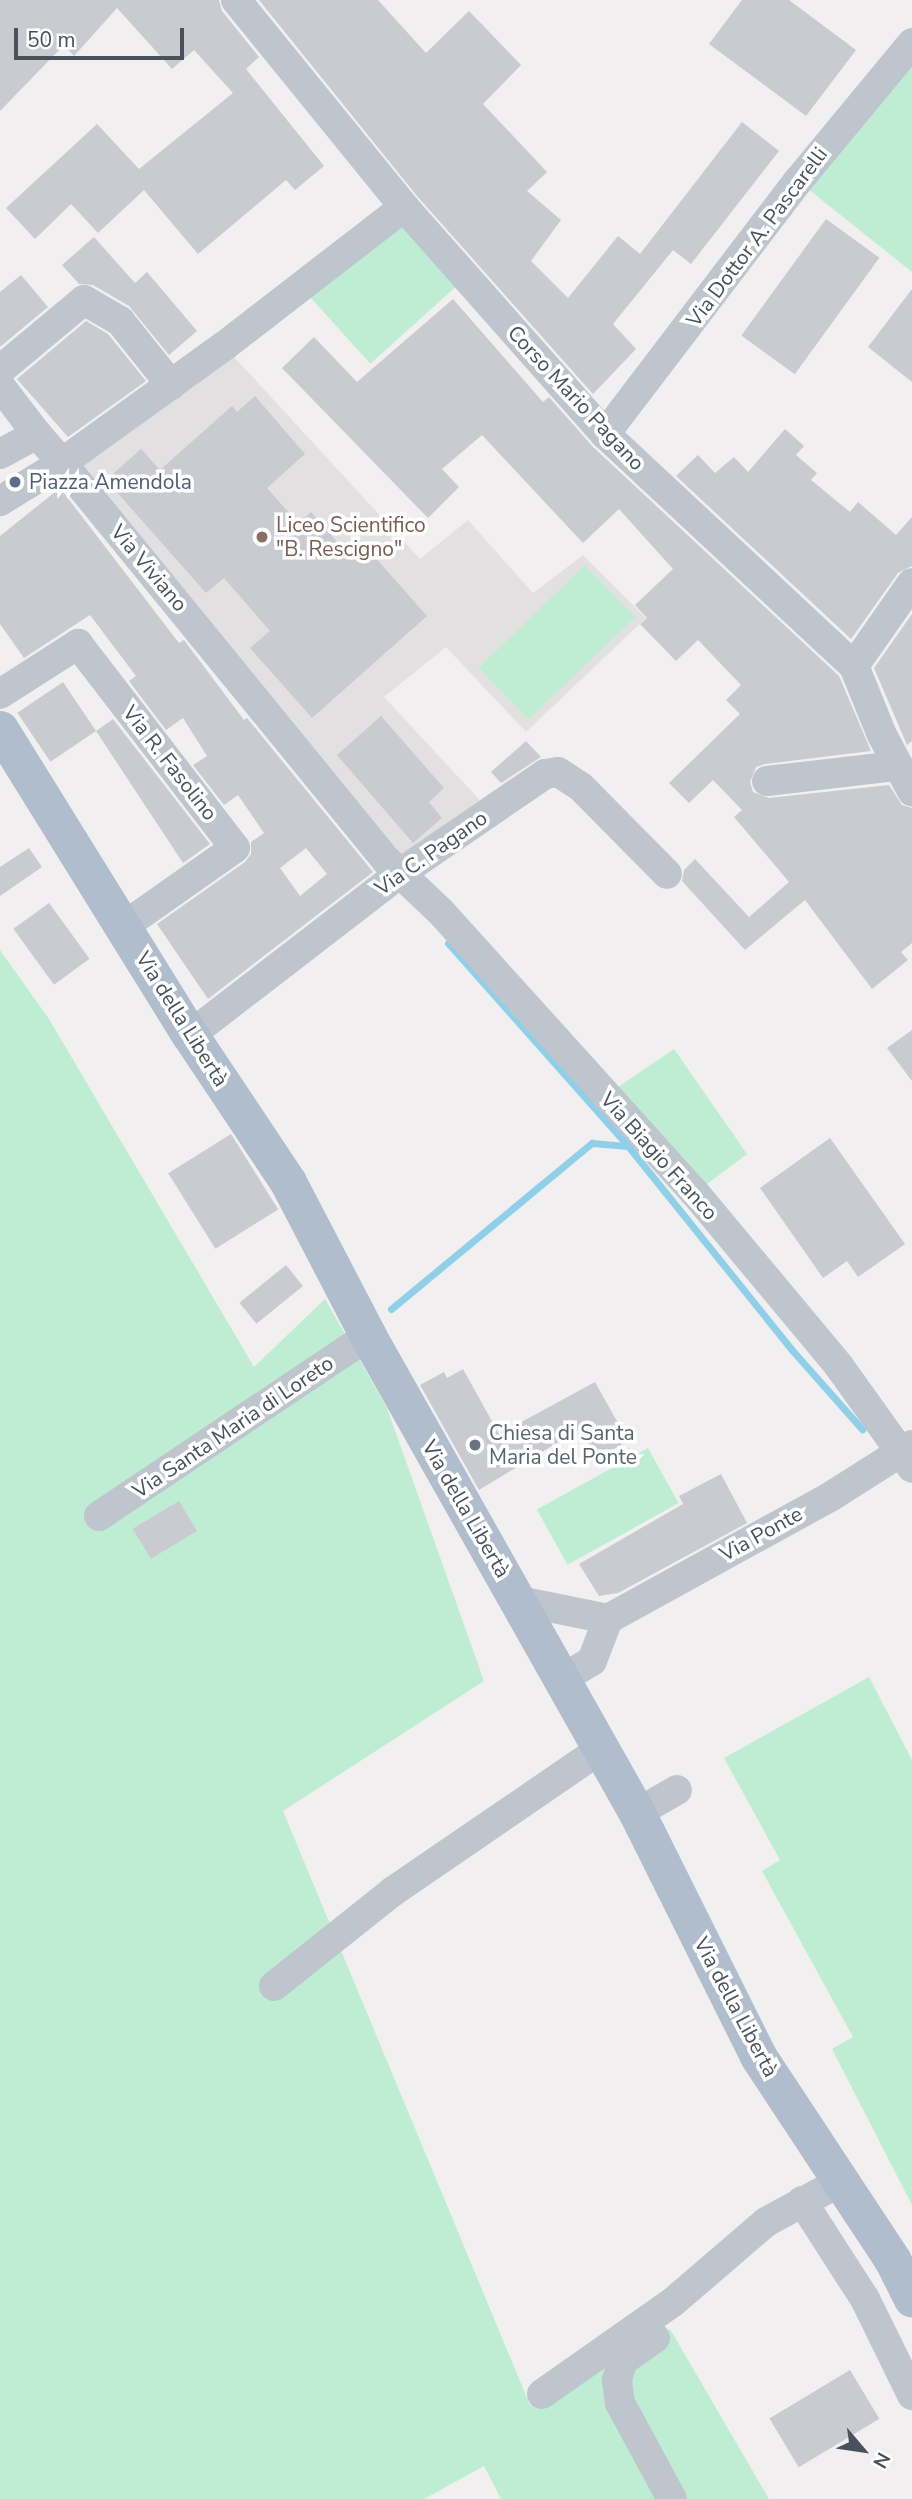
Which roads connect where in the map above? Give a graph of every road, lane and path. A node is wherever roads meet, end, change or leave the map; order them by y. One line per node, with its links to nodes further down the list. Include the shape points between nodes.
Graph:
1 (236, 0): 3 (street, Corso Mario Pagano)
2 (909, 49): 8 (street, Via Dottor A. Pascarelli, via 798,181)
3 (404, 207): 5 (street); 8 (street, Corso Mario Pagano)
4 (0, 370): 5 (street, via 84,300 120,321)
5 (171, 385): 10 (street)
6 (0, 386): 7 (street)
7 (37, 434): 9 (street); 10 (street)
8 (605, 434): 13 (street, Corso Mario Pagano)
9 (0, 454)
10 (62, 463): 11 (street); 18 (street, Via Viviano)
11 (0, 501)
12 (912, 583): 13 (street)
13 (854, 666): 16 (street, Corso Mario Pagano)
14 (0, 694): 20 (street, Via R. Fasolino, via 78,644 235,848)
15 (0, 730): 20 (main road, Via della Libertà)
16 (904, 779): 17 (street)
17 (766, 781)
18 (399, 874): 19 (street, Via C. Pagano, via 545,774 558,772 580,787); 21 (street, Via C. Pagano); 23 (street, Via Biagio Franco, via 440,911 695,1193)
19 (667, 874)
20 (124, 926): 21 (main road, Via della Libertà)
21 (190, 1035): 22 (main road, Via della Libertà, via 289,1182)
22 (368, 1336): 24 (street, Via Santa Maria di Loreto); 25 (main road, Via della Libertà)
23 (908, 1456): 26 (street, Via Ponte)
24 (99, 1516)
25 (540, 1616): 26 (street); 27 (main road, Via della Libertà)
26 (608, 1619): 27 (street, via 592,1661)
27 (562, 1679): 28 (main road, Via della Libertà)
28 (601, 1749): 30 (main road, Via della Libertà); 31 (street, via 392,1892)
29 (677, 1790): 30 (street)
30 (637, 1813): 32 (main road, Via della Libertà, via 758,2056)
31 (274, 1986)
32 (840, 2182): 33 (street); 34 (main road, Via della Libertà)
33 (802, 2201): 36 (street, via 766,2222); 38 (street, via 864,2299)
34 (902, 2255): 35 (main road, Via della Libertà)
35 (912, 2299)
36 (673, 2302): 37 (street); 39 (street, via 660,2334 624,2360 617,2380 620,2403)
37 (542, 2395)
38 (912, 2395)
39 (673, 2499)

